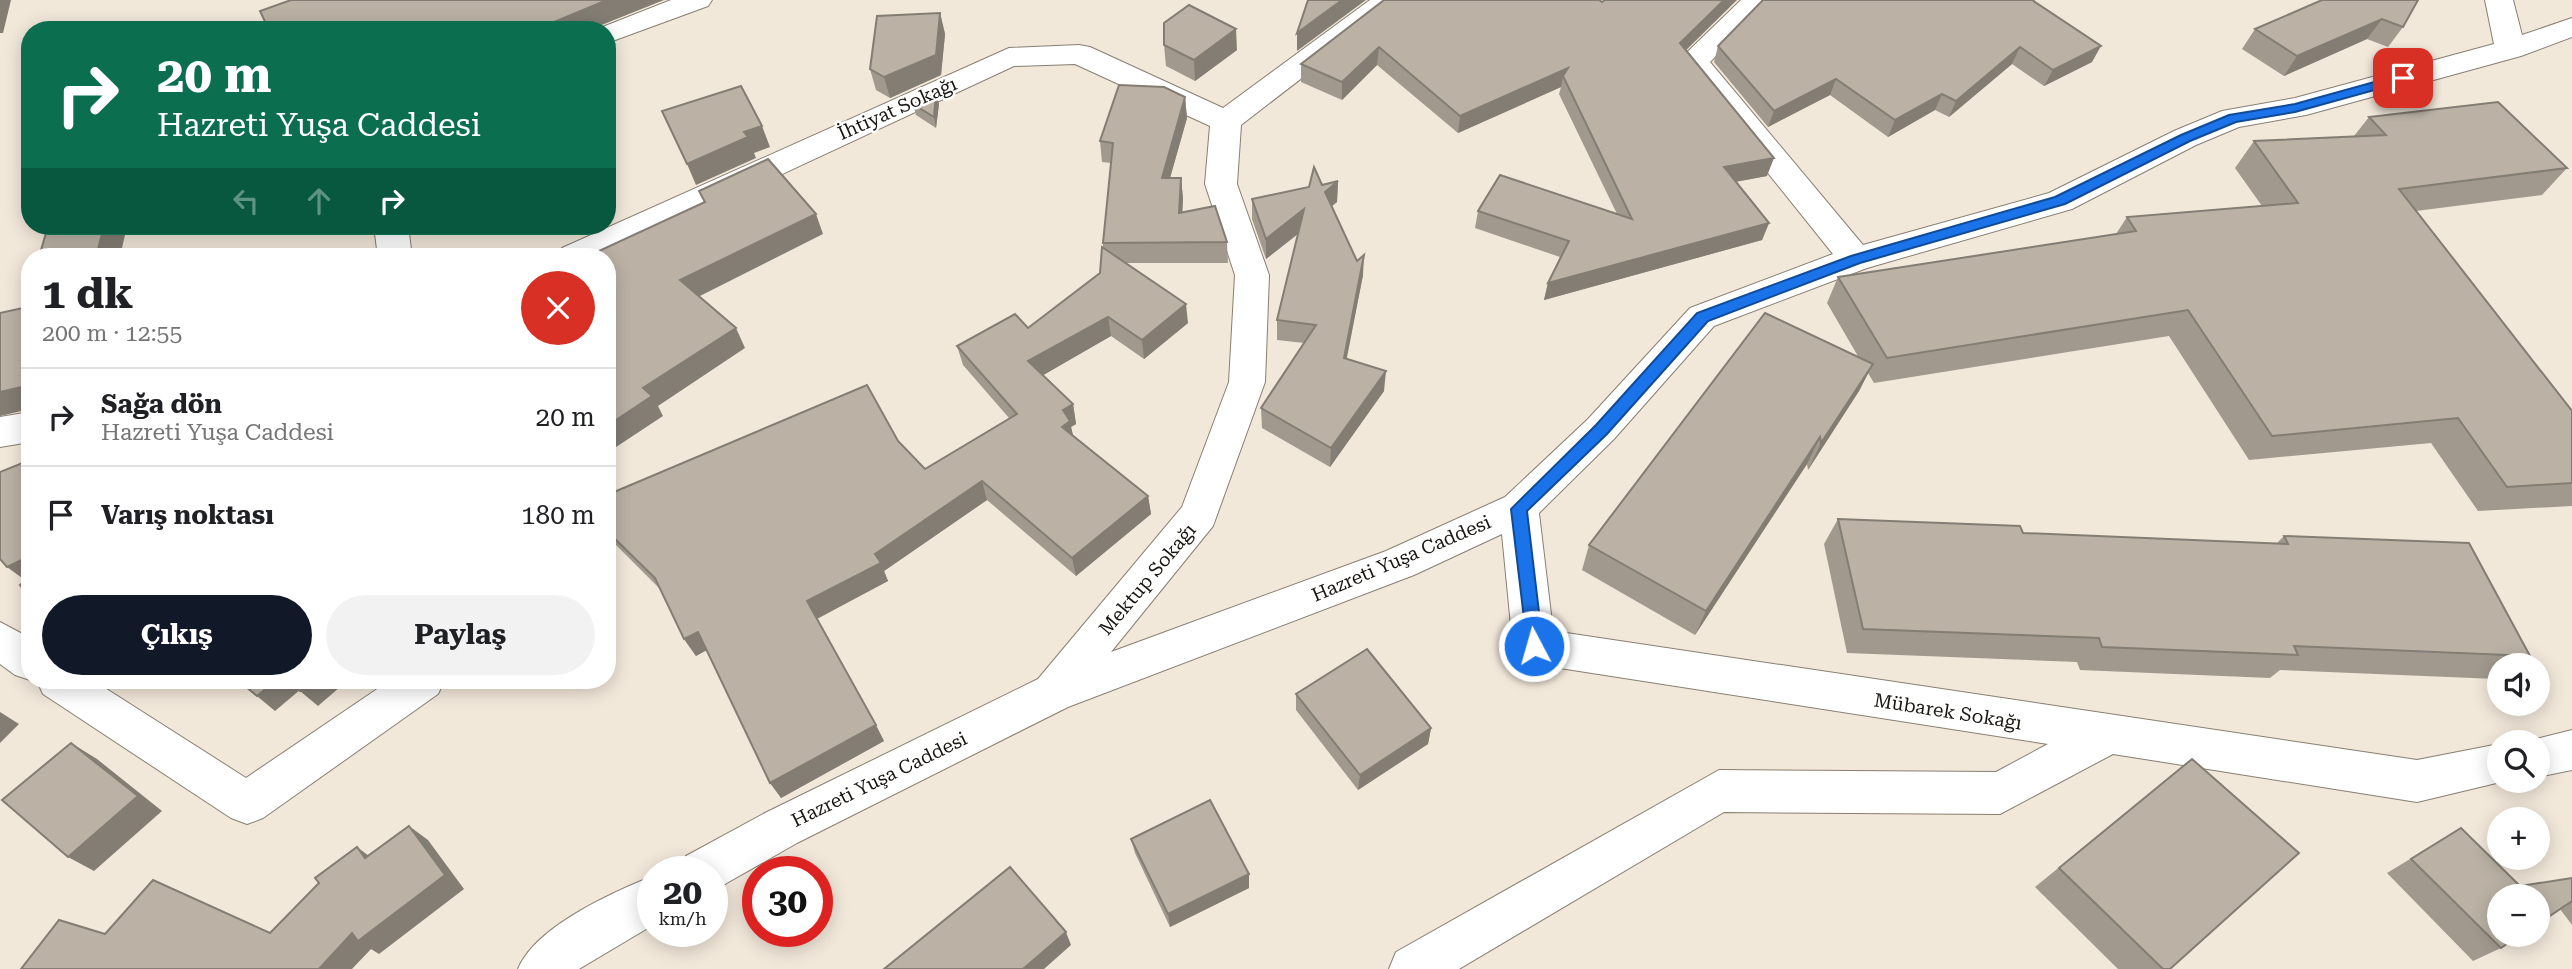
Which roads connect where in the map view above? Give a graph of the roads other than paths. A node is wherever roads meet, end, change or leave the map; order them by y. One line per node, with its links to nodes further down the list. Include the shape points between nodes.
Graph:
1 (698, 0): 6 (street)
2 (1389, 0): 8 (street)
3 (1758, 0): 10 (street, via 1693,61)
4 (2499, 0): 7 (street)
5 (2572, 27): 7 (street, Hazreti Yuşa Caddesi)
6 (616, 31)
7 (2510, 49): 10 (street, Hazreti Yuşa Caddesi, via 2295,108 2233,118 2060,201)
8 (1226, 121): 9 (street, İhtiyat Sokağı, via 1079,54 1009,57); 18 (street, Mektup Sokağı, via 1221,184 1252,275 1247,382 1199,515)
9 (594, 248)
10 (1856, 259): 13 (street, Hazreti Yuşa Caddesi, via 1702,317 1601,429)
11 (21, 429): 12 (street)
12 (0, 432)
13 (1519, 509): 18 (street, Hazreti Yuşa Caddesi, via 1400,563); 19 (street, Mübarek Sokağı, via 1534,646)
14 (0, 640): 15 (street)
15 (21, 655)
16 (70, 689): 17 (street, via 247,803)
17 (411, 689)
18 (1053, 693): 23 (street, Hazreti Yuşa Caddesi)
19 (2108, 735): 22 (street, Mübarek Sokağı, via 2417,781); 26 (street, via 2000,793 1719,791)
20 (2572, 750): 21 (street)
21 (2550, 755)
22 (2487, 766)
23 (728, 858)
24 (637, 907): 25 (street, via 571,944)
25 (542, 969)
26 (1413, 969)

